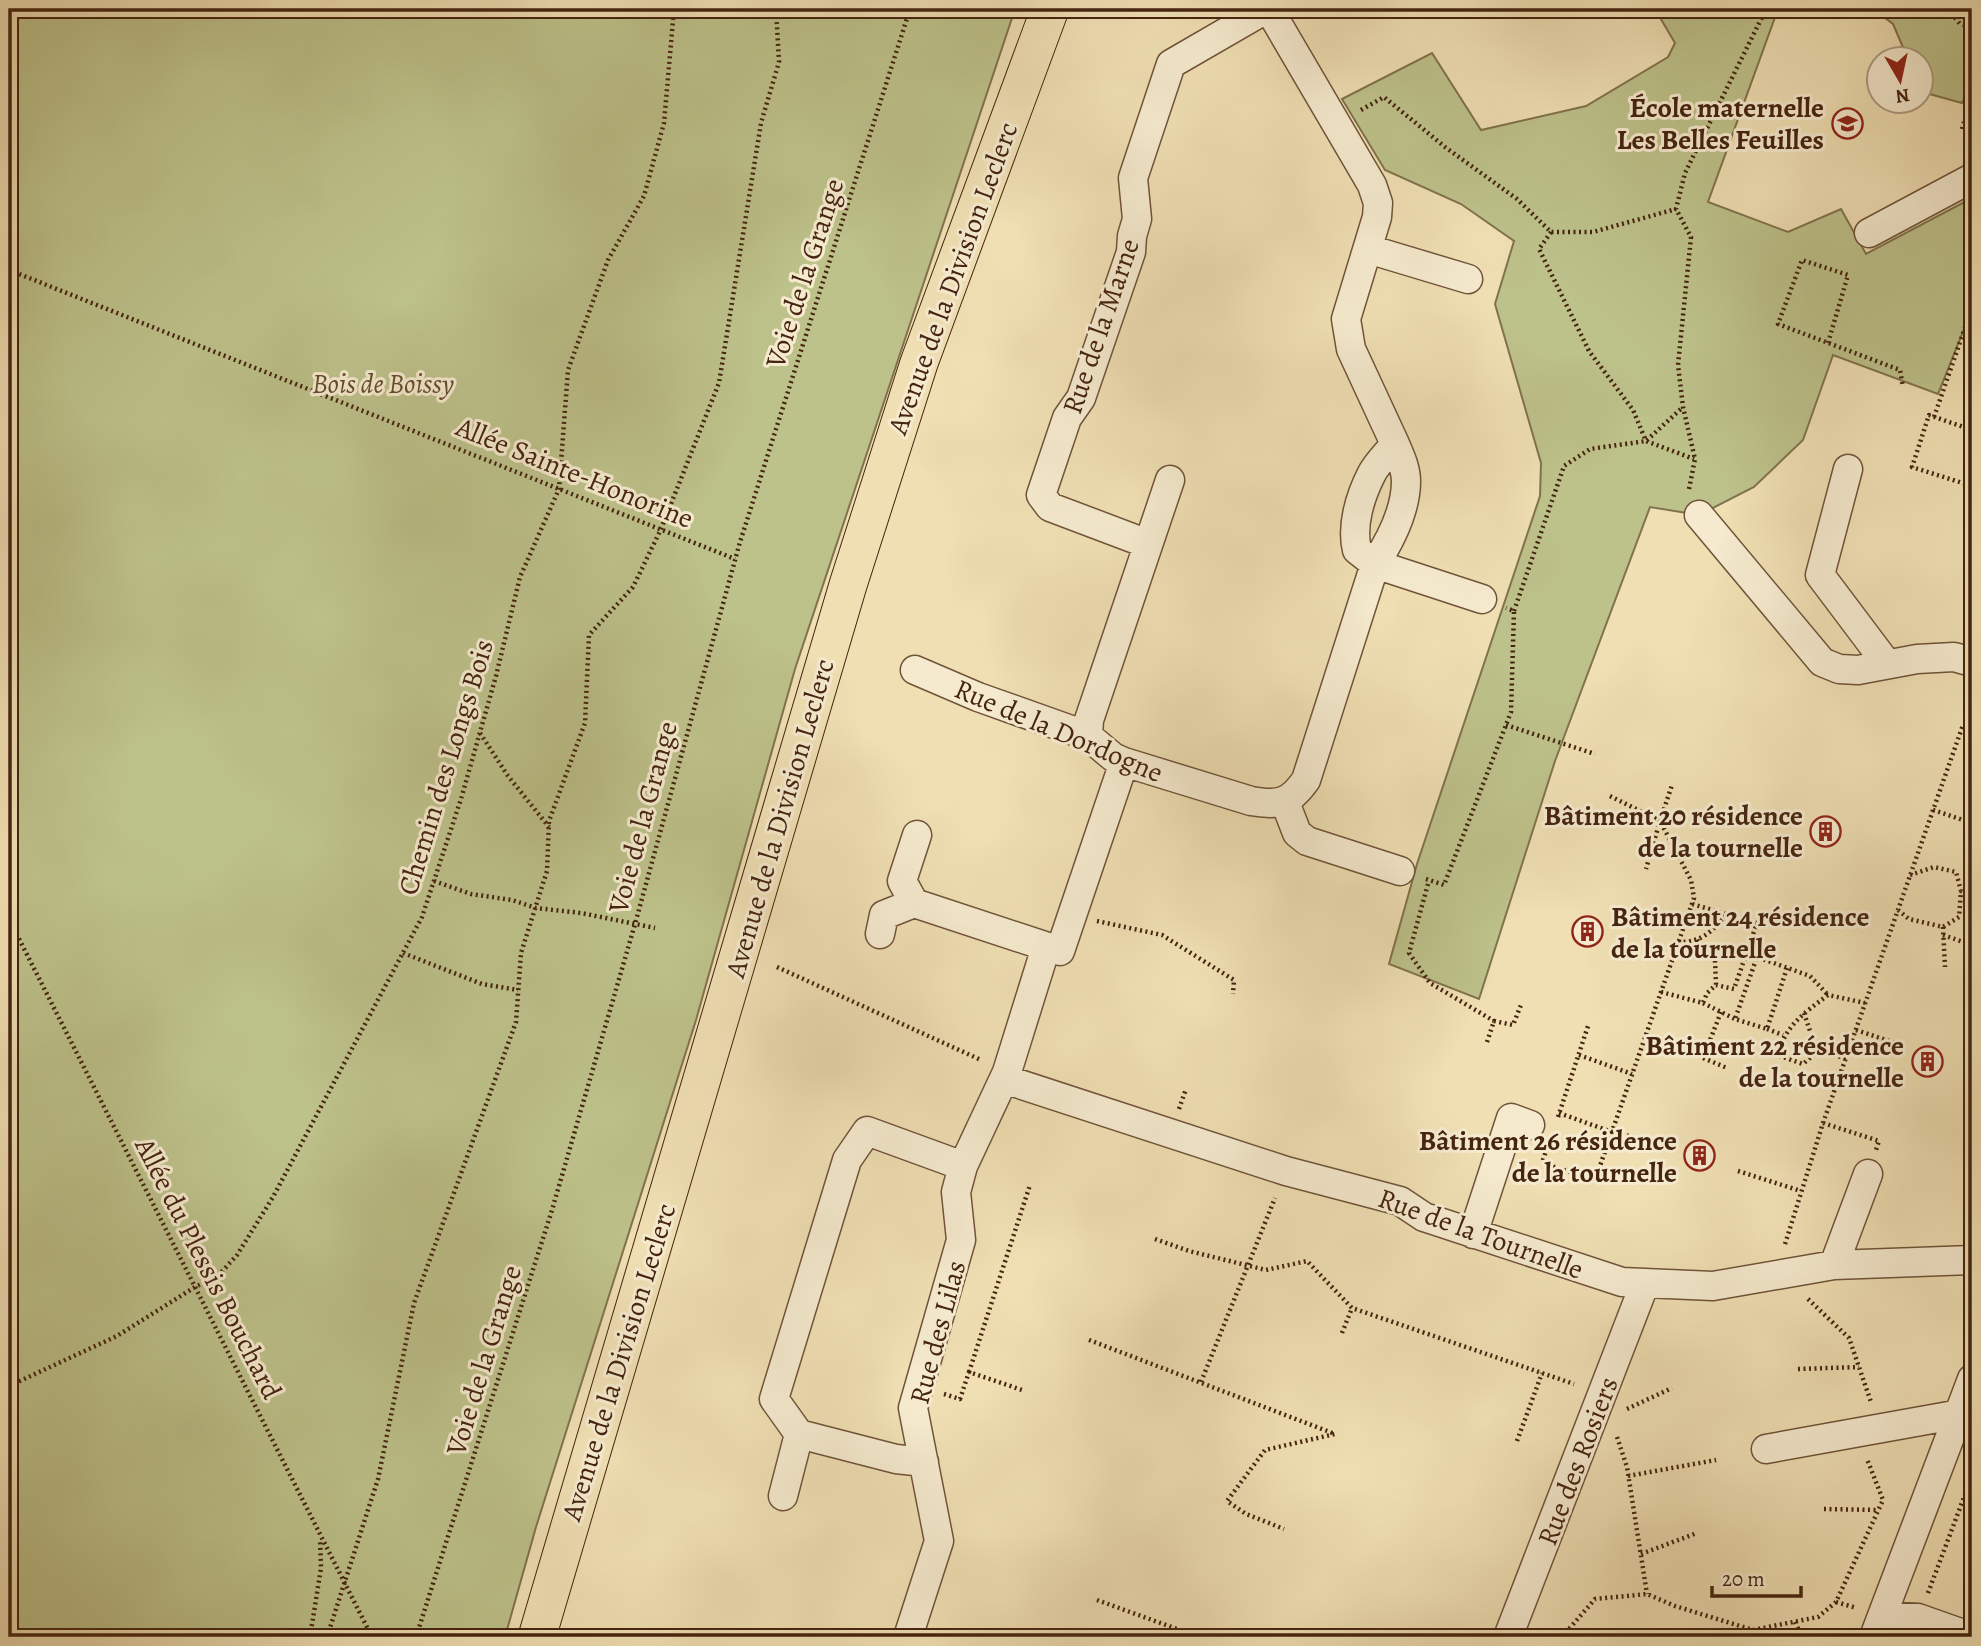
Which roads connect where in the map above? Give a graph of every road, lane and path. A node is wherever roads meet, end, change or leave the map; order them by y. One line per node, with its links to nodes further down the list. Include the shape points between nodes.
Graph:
1 (674, 9): 31 (path, Chemin des Longs Bois, via 664,123 644,196 608,260 568,370)
2 (776, 9): 33 (path, via 779,62 761,123 719,383)
3 (910, 9): 35 (path, Voie de la Grange)
4 (1050, 9): 170 (main road, Avenue de la Division Leclerc, via 919,363 848,585)
5 (1267, 9): 10 (street); 34 (street, Rue de la Marne, via 1171,64 1133,178 1137,219 1131,252 1041,495 1049,507)
6 (1766, 9): 13 (path, via 1685,173)
7 (1948, 9): 8 (path, via 1960,24)
8 (1972, 27)
9 (1972, 94): 11 (path)
10 (1336, 125): 14 (path, via 1384,97 1517,199); 16 (street, via 1378,203)
11 (1962, 129)
12 (1972, 178): 15 (street)
13 (1676, 209): 14 (path, via 1593,232); 22 (path, via 1690,237 1678,365)
14 (1550, 232): 25 (path, via 1539,249 1589,351 1633,410)
15 (1869, 233)
16 (1368, 249): 18 (street); 26 (street, via 1346,318 1347,335)
17 (9, 270): 31 (path, Allée Sainte-Honorine)
18 (1468, 279)
19 (1972, 321): 23 (path, via 1968,319)
20 (1828, 344): 20 (path, via 1778,324 1802,261 1848,275); 21 (path, via 1900,370)
21 (1903, 387)
22 (1683, 407): 25 (path); 27 (path)
23 (1934, 417): 24 (path); 30 (path, via 1929,415 1912,467)
24 (1972, 430)
25 (1646, 441): 27 (path); 38 (path, via 1590,449 1564,466)
26 (1395, 444): 36 (street, via 1404,465 1403,504); 36 (street, via 1371,473 1354,523 1357,550)
27 (1695, 459): 32 (path, via 1688,488)
28 (1848, 469): 40 (street, via 1821,575)
29 (1170, 480): 34 (street)
30 (1972, 486)
31 (559, 489): 33 (path, Allée Sainte-Honorine); 44 (path, Chemin des Longs Bois, via 520,577)
32 (1699, 515): 40 (street, via 1822,662 1839,670)
33 (661, 529): 35 (path, Allée Sainte-Honorine); 54 (path, via 633,587 589,635 585,723)
34 (1148, 544): 45 (street, via 1089,720)
35 (735, 559): 70 (path, Voie de la Grange)
36 (1376, 564): 37 (street); 50 (street, via 1306,780)
37 (1482, 599): 38 (path)
38 (1514, 611): 42 (path, via 1511,712)
39 (1972, 662): 40 (street, via 1954,657)
40 (1887, 664)
41 (915, 670): 45 (street, Rue de la Dordogne)
42 (1506, 725): 46 (path); 59 (path, via 1444,885)
43 (1963, 725): 51 (path)
44 (480, 732): 54 (path); 60 (path, Chemin des Longs Bois)
45 (1088, 736): 47 (street, Rue de la Dordogne)
46 (1595, 754)
47 (1124, 762): 50 (street, Rue de la Dordogne, via 1251,801); 68 (street)
48 (1672, 785): 52 (path)
49 (1610, 796): 52 (path)
50 (1285, 802): 57 (street, via 1297,833 1307,841)
51 (1933, 810): 53 (path); 58 (path)
52 (1660, 821): 56 (path); 64 (path, via 1691,880)
53 (1972, 823)
54 (549, 827): 65 (path, via 547,871)
55 (917, 835): 63 (street, via 902,881)
56 (1646, 869)
57 (1400, 871): 59 (path)
58 (1910, 875): 62 (path, via 1934,867 1956,872); 66 (path)
59 (1429, 880): 94 (path, via 1409,953 1430,983)
60 (434, 881): 65 (path); 79 (path, Chemin des Longs Bois)
61 (1972, 887): 62 (path)
62 (1961, 891): 71 (path, via 1959,917)
63 (914, 903): 73 (street, via 884,915); 78 (street)
64 (1692, 904): 67 (path); 76 (path)
65 (536, 908): 70 (path); 84 (path, via 521,953)
66 (1898, 910): 71 (path, via 1909,919); 89 (path)
67 (1727, 914): 75 (path); 83 (path, via 1757,923 1734,989)
68 (1073, 916): 78 (street, via 1060,951); 86 (path, via 1162,935 1234,980)
69 (9, 919): 127 (path, Allée du Plessis Bouchard)
70 (635, 924): 72 (path); 169 (path, Voie de la Grange, via 548,1222)
71 (1943, 927): 74 (path)
72 (655, 929)
73 (880, 934)
74 (1943, 935): 77 (path); 81 (path)
75 (1697, 940): 76 (path); 83 (path, via 1715,960)
76 (1678, 942): 85 (path)
77 (1972, 945)
78 (1046, 947): 107 (street, Rue des Lilas)
79 (403, 953): 84 (path, via 482,984); 127 (path, Chemin des Longs Bois, via 266,1208 231,1262 218,1276)
80 (778, 967): 107 (path)
81 (1945, 967)
82 (1787, 968): 87 (path, via 1810,976); 93 (path, via 1757,957); 96 (path)
83 (1716, 985): 88 (path)
84 (519, 990): 159 (path, via 516,1022 414,1303 378,1479)
85 (1661, 992): 88 (path); 105 (path)
86 (1233, 994)
87 (1828, 995): 89 (path); 92 (path)
88 (1703, 1003): 91 (path)
89 (1865, 1003): 97 (path)
90 (1521, 1005): 94 (path, via 1513,1025)
91 (1721, 1012): 93 (path); 104 (path, via 1703,1058)
92 (1804, 1013): 98 (path); 101 (path)
93 (1735, 1019): 96 (path)
94 (1494, 1021): 99 (path)
95 (1589, 1023): 102 (path)
96 (1767, 1030): 98 (path)
97 (1856, 1030): 100 (path); 103 (path)
98 (1783, 1035): 101 (path, via 1777,1055 1803,1064)
99 (1486, 1042)
100 (1907, 1047)
101 (1817, 1052): 103 (path)
102 (1578, 1055): 105 (path); 109 (path)
103 (1846, 1058): 106 (path)
104 (1727, 1068)
105 (1632, 1074): 112 (path)
106 (1840, 1075): 108 (path); 110 (path)
107 (1006, 1076): 114 (street, Rue des Lilas); 115 (street, Rue de la Tournelle)
108 (1864, 1081)
109 (1559, 1113): 111 (path); 112 (path)
110 (1823, 1124): 117 (path, via 1879,1141); 119 (path)
111 (1545, 1129): 112 (path, via 1542,1163 1595,1180); 120 (street, via 1511,1118)
112 (1612, 1132): 113 (path)
113 (1663, 1144)
114 (963, 1166): 138 (street, Rue des Lilas, via 956,1192 961,1240); 145 (street, via 867,1131 847,1160 774,1399)
115 (1286, 1171): 120 (street, Rue de la Tournelle, via 1400,1200 1424,1217); 124 (path)
116 (1738, 1171): 119 (path)
117 (1868, 1174): 123 (street)
118 (1030, 1185): 133 (path)
119 (1801, 1191): 125 (path)
120 (1473, 1234): 126 (street, Rue de la Tournelle, via 1622,1282)
121 (1155, 1239): 124 (path)
122 (1972, 1260): 123 (street, Rue de la Tournelle)
123 (1835, 1265): 125 (street, Rue de la Tournelle)
124 (1248, 1266): 128 (path, via 1266,1270 1307,1261); 136 (path)
125 (1774, 1276): 126 (street, Rue de la Tournelle, via 1713,1286); 131 (path, via 1814,1304 1849,1338)
126 (1645, 1283): 141 (street, Rue des Rosiers)
127 (195, 1287): 137 (path, Chemin des Longs Bois, via 117,1336); 157 (path, Allée du Plessis Bouchard)
128 (1352, 1308): 129 (path); 134 (path)
129 (1342, 1333)
130 (1089, 1340): 136 (path)
131 (1859, 1367): 132 (path); 144 (path, via 1871,1401)
132 (1798, 1369)
133 (969, 1372): 138 (path, via 960,1399); 140 (path)
134 (1542, 1373): 141 (path); 146 (path)
135 (1972, 1379): 143 (street)
136 (1201, 1382): 155 (path, via 1335,1434 1265,1450 1227,1501)
137 (9, 1385)
138 (920, 1385): 149 (street, Rue des Lilas, via 913,1408)
139 (1672, 1388): 142 (path)
140 (1025, 1391)
141 (1603, 1394): 150 (path); 173 (street, Rue des Rosiers)
142 (1640, 1403)
143 (1960, 1414): 144 (street); 164 (street)
144 (1870, 1431): 147 (street); 154 (path, via 1865,1454 1883,1500)
145 (799, 1434): 149 (street); 152 (street)
146 (1517, 1441)
147 (1766, 1449)
148 (1716, 1460): 150 (path)
149 (924, 1462): 171 (street, Rue des Lilas, via 939,1541)
150 (1628, 1476): 158 (path)
151 (1972, 1476): 162 (path)
152 (783, 1496)
153 (1824, 1509): 154 (path)
154 (1878, 1510): 163 (path, via 1836,1602 1818,1617)
155 (1284, 1530)
156 (1697, 1534): 158 (path)
157 (320, 1535): 159 (path, Allée du Plessis Bouchard); 166 (path, via 321,1568)
158 (1641, 1554): 160 (path)
159 (344, 1581): 167 (path); 168 (path, Allée du Plessis Bouchard)
160 (1647, 1594): 165 (path); 174 (path, via 1595,1599)
161 (1097, 1600): 172 (path)
162 (1918, 1618): 164 (street); 178 (street)
163 (1795, 1622): 165 (path); 177 (path)
164 (1878, 1626)
165 (1752, 1629): 175 (path); 176 (path)
166 (310, 1637)
167 (327, 1637)
168 (372, 1637)
169 (416, 1637)
170 (537, 1637)
171 (908, 1637)
172 (1199, 1637)
173 (1508, 1637)
174 (1562, 1637)
175 (1750, 1637)
176 (1759, 1637)
177 (1802, 1637)
178 (1972, 1637)

